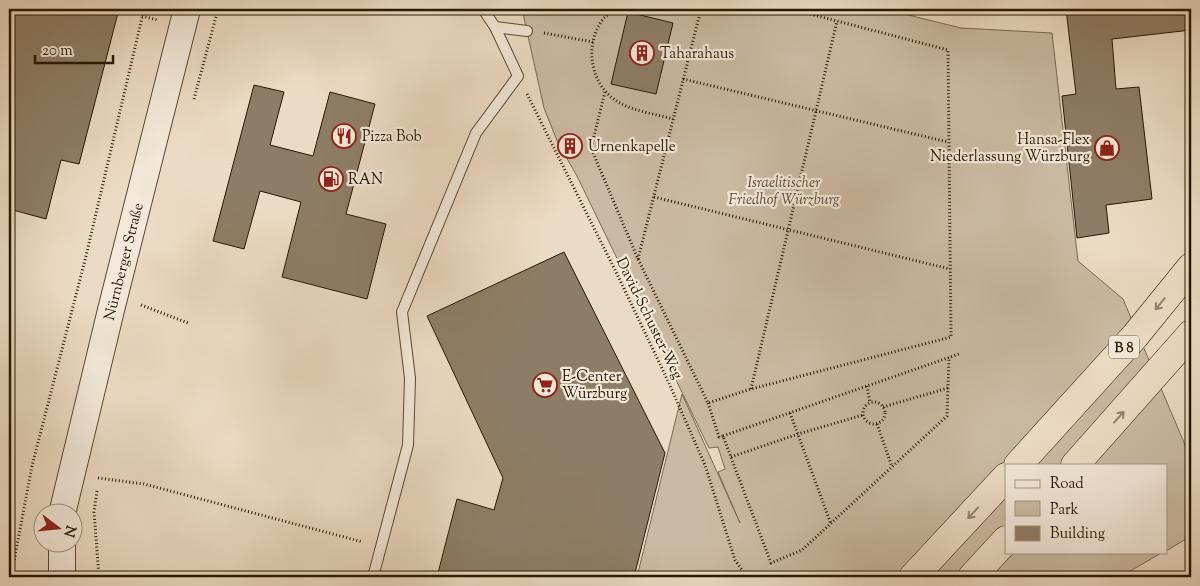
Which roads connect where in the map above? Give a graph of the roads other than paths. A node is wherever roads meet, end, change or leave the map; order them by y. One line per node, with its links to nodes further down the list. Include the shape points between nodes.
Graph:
1 (187, 9): 10 (street, Nürnberger Straße)
2 (483, 9): 3 (lane)
3 (495, 27): 4 (lane); 14 (lane, via 518,76 476,134 402,312 410,378 408,445)
4 (527, 31)
5 (1191, 267): 8 (highway, B 8, one-way to 8, via 1135,336)
6 (1191, 334): 7 (highway, one-way to 6)
7 (1081, 459)
8 (1019, 464)
9 (1005, 478): 15 (highway, one-way to 15)
10 (64, 504)
11 (1005, 541): 16 (highway)
12 (62, 554): 13 (street)
13 (62, 577)
14 (372, 577)
15 (913, 577)
16 (972, 577)

